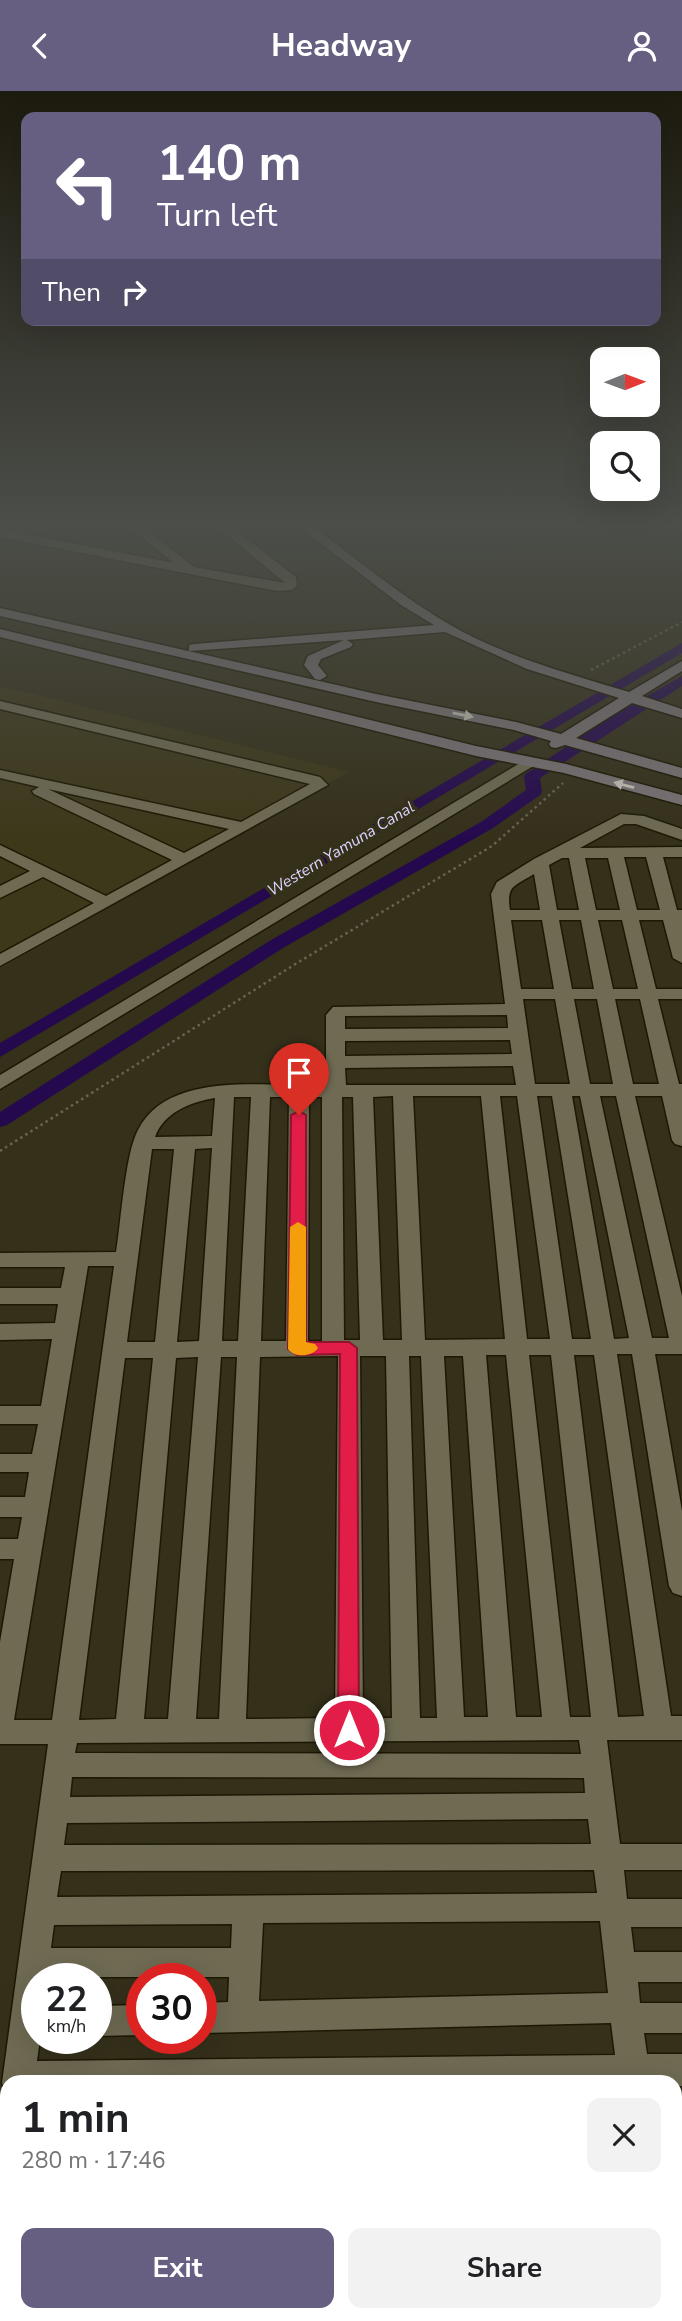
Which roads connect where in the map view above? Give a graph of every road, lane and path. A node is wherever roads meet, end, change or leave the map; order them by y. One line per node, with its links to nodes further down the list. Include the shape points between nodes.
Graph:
1 (92, 632): 15 (street)
2 (124, 632): 9 (street)
3 (440, 632): 9 (street)
4 (441, 632): 11 (street, via 334,647 315,656 311,665)
5 (458, 632): 12 (street, via 532,666)
6 (666, 632): 12 (path)
7 (0, 633): 18 (street)
8 (0, 642): 18 (street, via 347,727)
9 (194, 648): 11 (street)
10 (682, 665): 13 (street)
11 (320, 676): 15 (street, via 401,696)
12 (589, 681): 13 (street)
13 (631, 696): 16 (street); 17 (street); 19 (street)
14 (0, 705): 25 (street, via 319,783)
15 (410, 705): 18 (street); 19 (street, one-way to 19)
16 (682, 707)
17 (682, 714)
18 (387, 728): 20 (street)
19 (565, 739): 20 (street); 23 (street)
20 (531, 762): 21 (street); 53 (street)
21 (570, 770): 24 (street, one-way to 21); 69 (path, via 548,800 492,846)
22 (1, 773): 25 (street); 32 (street)
23 (682, 773)
24 (682, 800)
25 (243, 827): 32 (street)
26 (682, 835): 31 (street, via 626,818)
27 (0, 850): 34 (street)
28 (615, 852): 29 (street); 31 (street); 40 (street)
29 (653, 852): 30 (street); 41 (street)
30 (682, 852)
31 (567, 853): 33 (street); 39 (street)
32 (184, 859): 36 (street)
33 (540, 863): 37 (street, via 500,889); 38 (street)
34 (42, 871): 35 (street); 36 (street)
35 (0, 893)
36 (106, 902): 43 (street)
37 (502, 915): 38 (street); 48 (street)
38 (550, 915): 39 (street); 44 (street)
39 (589, 915): 40 (street); 45 (street)
40 (629, 915): 41 (street); 46 (street)
41 (676, 915): 42 (street)
42 (682, 958)
43 (0, 961)
44 (564, 994): 45 (street); 48 (street); 61 (street)
45 (605, 994): 46 (street); 62 (street)
46 (648, 994): 47 (street); 63 (street)
47 (682, 994)
48 (515, 1001): 49 (street); 50 (street, via 340,1011 335,1016)
49 (520, 1034): 50 (street); 51 (street)
50 (336, 1035): 52 (street)
51 (524, 1059): 52 (street); 60 (street)
52 (336, 1062): 56 (street)
53 (0, 1083)
54 (261, 1089): 55 (street); 64 (street); 86 (street)
55 (299, 1089): 56 (street); 87 (street)
56 (334, 1089): 57 (street); 83 (street)
57 (363, 1090): 58 (street); 83 (street)
58 (403, 1090): 59 (street); 83 (street)
59 (490, 1090): 60 (street); 79 (street)
60 (528, 1090): 61 (street); 80 (street)
61 (577, 1090): 62 (street); 81 (street); 82 (street)
62 (624, 1090): 63 (street); 77 (street)
63 (676, 1090): 65 (street)
64 (225, 1091): 67 (street); 68 (street, via 180,1100 149,1125)
65 (682, 1140)
66 (185, 1142): 67 (street); 68 (street); 84 (street)
67 (222, 1142): 85 (street)
68 (143, 1143): 70 (street)
69 (0, 1150)
70 (126, 1259): 72 (street); 88 (street)
71 (0, 1260): 72 (street)
72 (80, 1260): 74 (street)
73 (0, 1296): 74 (street)
74 (71, 1296): 75 (street)
75 (65, 1331): 76 (street); 90 (street)
76 (0, 1332)
77 (682, 1346): 82 (street)
78 (474, 1347): 79 (street); 83 (street); 103 (street)
79 (517, 1347): 80 (street); 104 (street)
80 (562, 1347): 81 (street); 105 (street)
81 (604, 1347): 82 (street); 102 (street)
82 (642, 1347): 97 (street)
83 (383, 1348): 87 (street); 107 (street); 108 (street); 109 (street)
84 (163, 1349): 85 (street); 88 (street); 111 (street)
85 (211, 1349): 86 (street); 112 (street)
86 (250, 1349): 87 (street); 106 (street)
87 (297, 1349)
88 (114, 1350): 110 (street)
89 (0, 1415): 90 (street)
90 (51, 1415): 92 (street)
91 (0, 1463): 92 (street)
92 (43, 1463): 94 (street)
93 (0, 1507): 94 (street)
94 (36, 1507): 96 (street)
95 (0, 1549): 96 (street)
96 (29, 1549): 99 (street)
97 (679, 1553): 98 (street)
98 (682, 1586)
99 (10, 1595): 100 (street)
100 (6, 1644): 101 (street)
101 (1, 1707)
102 (670, 1728): 105 (street)
103 (503, 1729): 104 (street); 109 (street)
104 (556, 1729): 105 (street)
105 (599, 1729): 115 (street)
106 (232, 1730): 107 (street); 112 (street)
107 (349, 1730): 108 (street)
108 (406, 1730): 109 (street)
109 (451, 1730)
110 (65, 1731): 111 (street); 113 (street); 114 (street)
111 (129, 1731): 112 (street)
112 (181, 1731)
113 (0, 1732)
114 (61, 1765): 115 (street); 117 (street)
115 (596, 1766): 116 (street)
116 (601, 1806): 117 (street); 118 (street)
117 (54, 1810): 120 (street)
118 (607, 1856): 119 (street); 120 (street); 122 (street)
119 (682, 1857)
120 (48, 1858): 123 (street)
121 (248, 1910): 122 (street); 123 (street); 125 (street)
122 (613, 1910): 124 (street); 127 (street)
123 (41, 1911): 126 (street)
124 (682, 1913)
125 (246, 1962): 126 (street); 130 (street)
126 (34, 1963)
127 (620, 1967): 128 (street); 129 (street)
128 (682, 1967)
129 (626, 2013): 130 (street); 132 (street); 136 (street)
130 (243, 2017): 131 (street)
131 (217, 2018)
132 (682, 2018)
133 (24, 2054): 135 (street)
134 (682, 2070): 137 (street)
135 (20, 2075)
136 (633, 2075)
137 (641, 2075)

